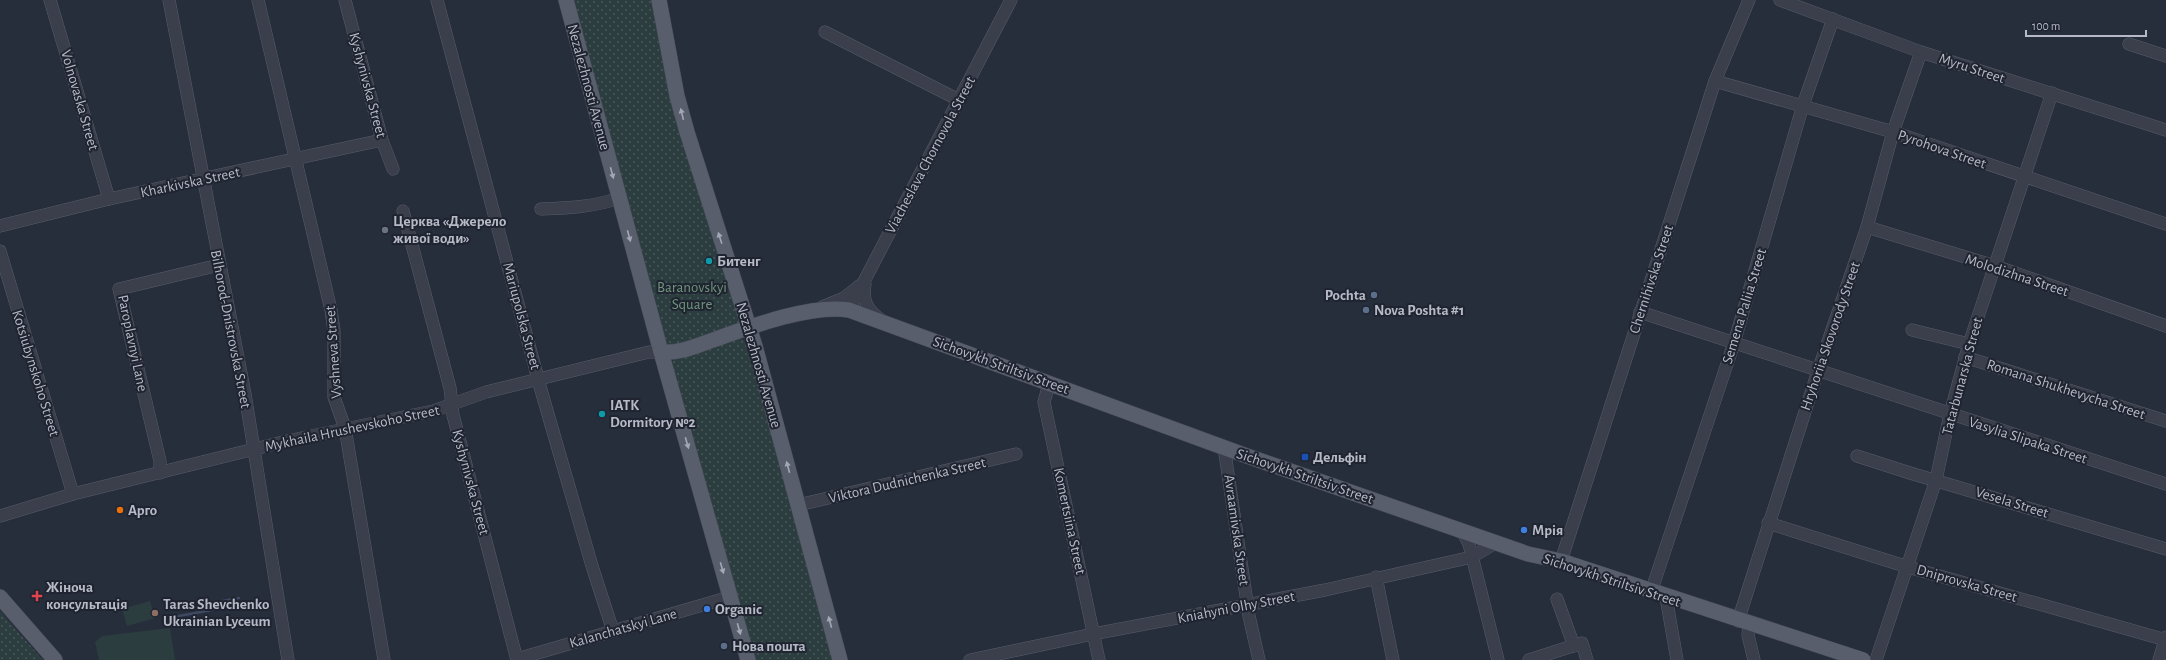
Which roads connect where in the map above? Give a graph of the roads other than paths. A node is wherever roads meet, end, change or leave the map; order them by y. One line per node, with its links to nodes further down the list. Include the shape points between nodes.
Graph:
1 (50, 0): 28 (street, Volnovaska Street)
2 (169, 0): 26 (street, Bilhorod-Dnistrovska Street)
3 (258, 0): 23 (street, Vyshneva Street)
4 (345, 0): 22 (street, Kyshynivska Street)
5 (437, 0): 50 (street, Mariupolska Street)
6 (566, 0): 27 (main road, Nezalezhnosti Avenue, one-way to 27)
7 (659, 0): 43 (main road, Nezalezhnosti Avenue, one-way to 7, via 685,126)
8 (1011, 0): 18 (street, Viacheslava Chornovola Street)
9 (1749, 0): 16 (street, Chernihivska Street)
10 (1780, 0): 11 (street, Myru Street)
11 (1833, 19): 14 (street, Myru Street); 19 (street, Semena Paliia Street)
12 (825, 32): 18 (street)
13 (2129, 44): 15 (street)
14 (1921, 52): 17 (street, Myru Street); 21 (street, Hryhoriia Skovorody Street)
15 (2166, 56)
16 (1715, 81): 19 (street, Pyrohova Street); 40 (street, Chernihivska Street)
17 (2052, 93): 20 (street, Myru Street); 25 (street, Tatarbunarska Street)
18 (959, 100): 37 (street, Viacheslava Chornovola Street)
19 (1803, 105): 21 (street, Pyrohova Street); 45 (street, Semena Paliia Street)
20 (2166, 130)
21 (1893, 132): 25 (street, Pyrohova Street); 33 (street, Hryhoriia Skovorody Street)
22 (382, 140): 23 (street, Kharkivska Street); 24 (street, Kyshynivska Street)
23 (296, 158): 26 (street, Kharkivska Street); 55 (street, Vyshneva Street, via 331,310 334,331 334,397)
24 (393, 170)
25 (2024, 178): 31 (street, Pyrohova Street); 36 (street, Tatarbunarska Street)
26 (202, 179): 28 (street, Kharkivska Street); 35 (street, Bilhorod-Dnistrovska Street)
27 (619, 198): 29 (street, via 601,204); 47 (main road, Nezalezhnosti Avenue, one-way to 47)
28 (109, 199): 32 (street, Kharkivska Street)
29 (541, 209)
30 (404, 211): 52 (street, Kyshynivska Street, via 450,388)
31 (2166, 224)
32 (0, 226)
33 (1867, 227): 36 (street, Molodizhna Street); 49 (street, Hryhoriia Skovorody Street)
34 (0, 251): 63 (street, Kotsiubynskoho Street)
35 (219, 265): 57 (street, Bilhorod-Dnistrovska Street, via 245,394); 60 (street, Paroplavnyi Lane, via 119,289 158,454)
36 (1995, 266): 42 (street, Molodizhna Street); 46 (street, Tatarbunarska Street)
37 (866, 279): 38 (street, Viacheslava Chornovola Street); 39 (street, via 844,298); 41 (street, via 864,293 867,306)
38 (849, 310): 39 (main road, Sichovykh Striltsiv Street, via 835,308); 41 (main road, Sichovykh Striltsiv Street)
39 (813, 311): 43 (main road, Sichovykh Striltsiv Street)
40 (1640, 312): 45 (street, Vasylia Slipaka Street); 72 (street, Chernihivska Street)
41 (886, 323): 51 (main road, Sichovykh Striltsiv Street)
42 (2166, 326)
43 (749, 328): 47 (main road, Mykhaila Hrushevskoho Street, via 681,351); 64 (main road, Nezalezhnosti Avenue, one-way to 43)
44 (1912, 330): 46 (street)
45 (1734, 343): 49 (street, Vasylia Slipaka Street); 75 (street, Semena Paliia Street)
46 (1969, 344): 48 (street, Tatarbunarska Street)
47 (661, 352): 50 (street, Mykhaila Hrushevskoho Street, via 649,352); 77 (main road, Nezalezhnosti Avenue, one-way to 77)
48 (1965, 357): 53 (street, Tatarbunarska Street); 54 (street, Romana Shukhevycha Street)
49 (1818, 371): 53 (street, Vasylia Slipaka Street); 66 (street, Hryhoriia Skovorody Street)
50 (539, 378): 52 (street, Mykhaila Hrushevskoho Street, via 473,396); 82 (street, Mariupolska Street)
51 (1049, 384): 56 (main road, Sichovykh Striltsiv Street); 83 (street, Komertsiina Street, via 1044,402)
52 (452, 405): 55 (street, Mykhaila Hrushevskoho Street); 86 (street, Kyshynivska Street)
53 (1950, 414): 61 (street, Tatarbunarska Street); 62 (street, Vasylia Slipaka Street)
54 (2166, 422)
55 (345, 428): 57 (street, Mykhaila Hrushevskoho Street); 89 (street, Vyshneva Street)
56 (1224, 447): 67 (main road, Sichovykh Striltsiv Street); 80 (street, Avraamivska Street)
57 (253, 450): 60 (street, Mykhaila Hrushevskoho Street); 88 (street, Bilhorod-Dnistrovska Street)
58 (1016, 454): 64 (street, Viktora Dudnichenka Street)
59 (1857, 456): 61 (street, Vesela Street)
60 (160, 473): 63 (street, Mykhaila Hrushevskoho Street)
61 (1936, 480): 69 (street, Vesela Street); 73 (street, Tatarbunarska Street)
62 (2166, 484)
63 (73, 494): 65 (street, Mykhaila Hrushevskoho Street)
64 (798, 505): 91 (main road, Nezalezhnosti Avenue, one-way to 64)
65 (0, 516)
66 (1768, 523): 73 (street, Dniprovska Street); 81 (street, Hryhoriia Skovorody Street)
67 (1462, 530): 68 (main road, Sichovykh Striltsiv Street); 71 (street)
68 (1497, 542): 70 (main road, Sichovykh Striltsiv Street); 71 (street, Kniahyni Olhy Street)
69 (2166, 548)
70 (1528, 554): 71 (street, via 1509,551); 72 (main road, Sichovykh Striltsiv Street)
71 (1472, 557): 74 (street, Kniahyni Olhy Street); 96 (street)
72 (1561, 561): 75 (main road, Sichovykh Striltsiv Street)
73 (1908, 566): 84 (street, Dniprovska Street); 102 (street, Tatarbunarska Street)
74 (1376, 577): 80 (street, Kniahyni Olhy Street); 95 (street)
75 (1651, 592): 78 (main road, Sichovykh Striltsiv Street)
76 (0, 597): 87 (main road)
77 (730, 597): 82 (street, Kalanchatskyi Lane); 90 (main road, Nezalezhnosti Avenue, one-way to 90)
78 (1666, 597): 81 (main road, Sichovykh Striltsiv Street); 99 (street)
79 (1557, 599): 85 (street)
80 (1248, 605): 83 (street, Kniahyni Olhy Street); 94 (street, Avraamivska Street)
81 (1744, 622): 100 (street, Hryhoriia Skovorody Street); 101 (main road, Sichovykh Striltsiv Street)
82 (613, 631): 86 (street, Kalanchatskyi Lane)
83 (1093, 634): 92 (street, Kniahyni Olhy Street); 93 (street, Komertsiina Street)
84 (2166, 639): 103 (street)
85 (1574, 646): 97 (street); 98 (street, via 1582,643)
86 (517, 659)
87 (55, 660)
88 (288, 660)
89 (384, 660)
90 (748, 660)
91 (840, 660)
92 (970, 660)
93 (1099, 660)
94 (1259, 660)
95 (1394, 660)
96 (1498, 660)
97 (1529, 660)
98 (1587, 660)
99 (1677, 660)
100 (1754, 660)
101 (1863, 660)
102 (1876, 660)
103 (2159, 660)

